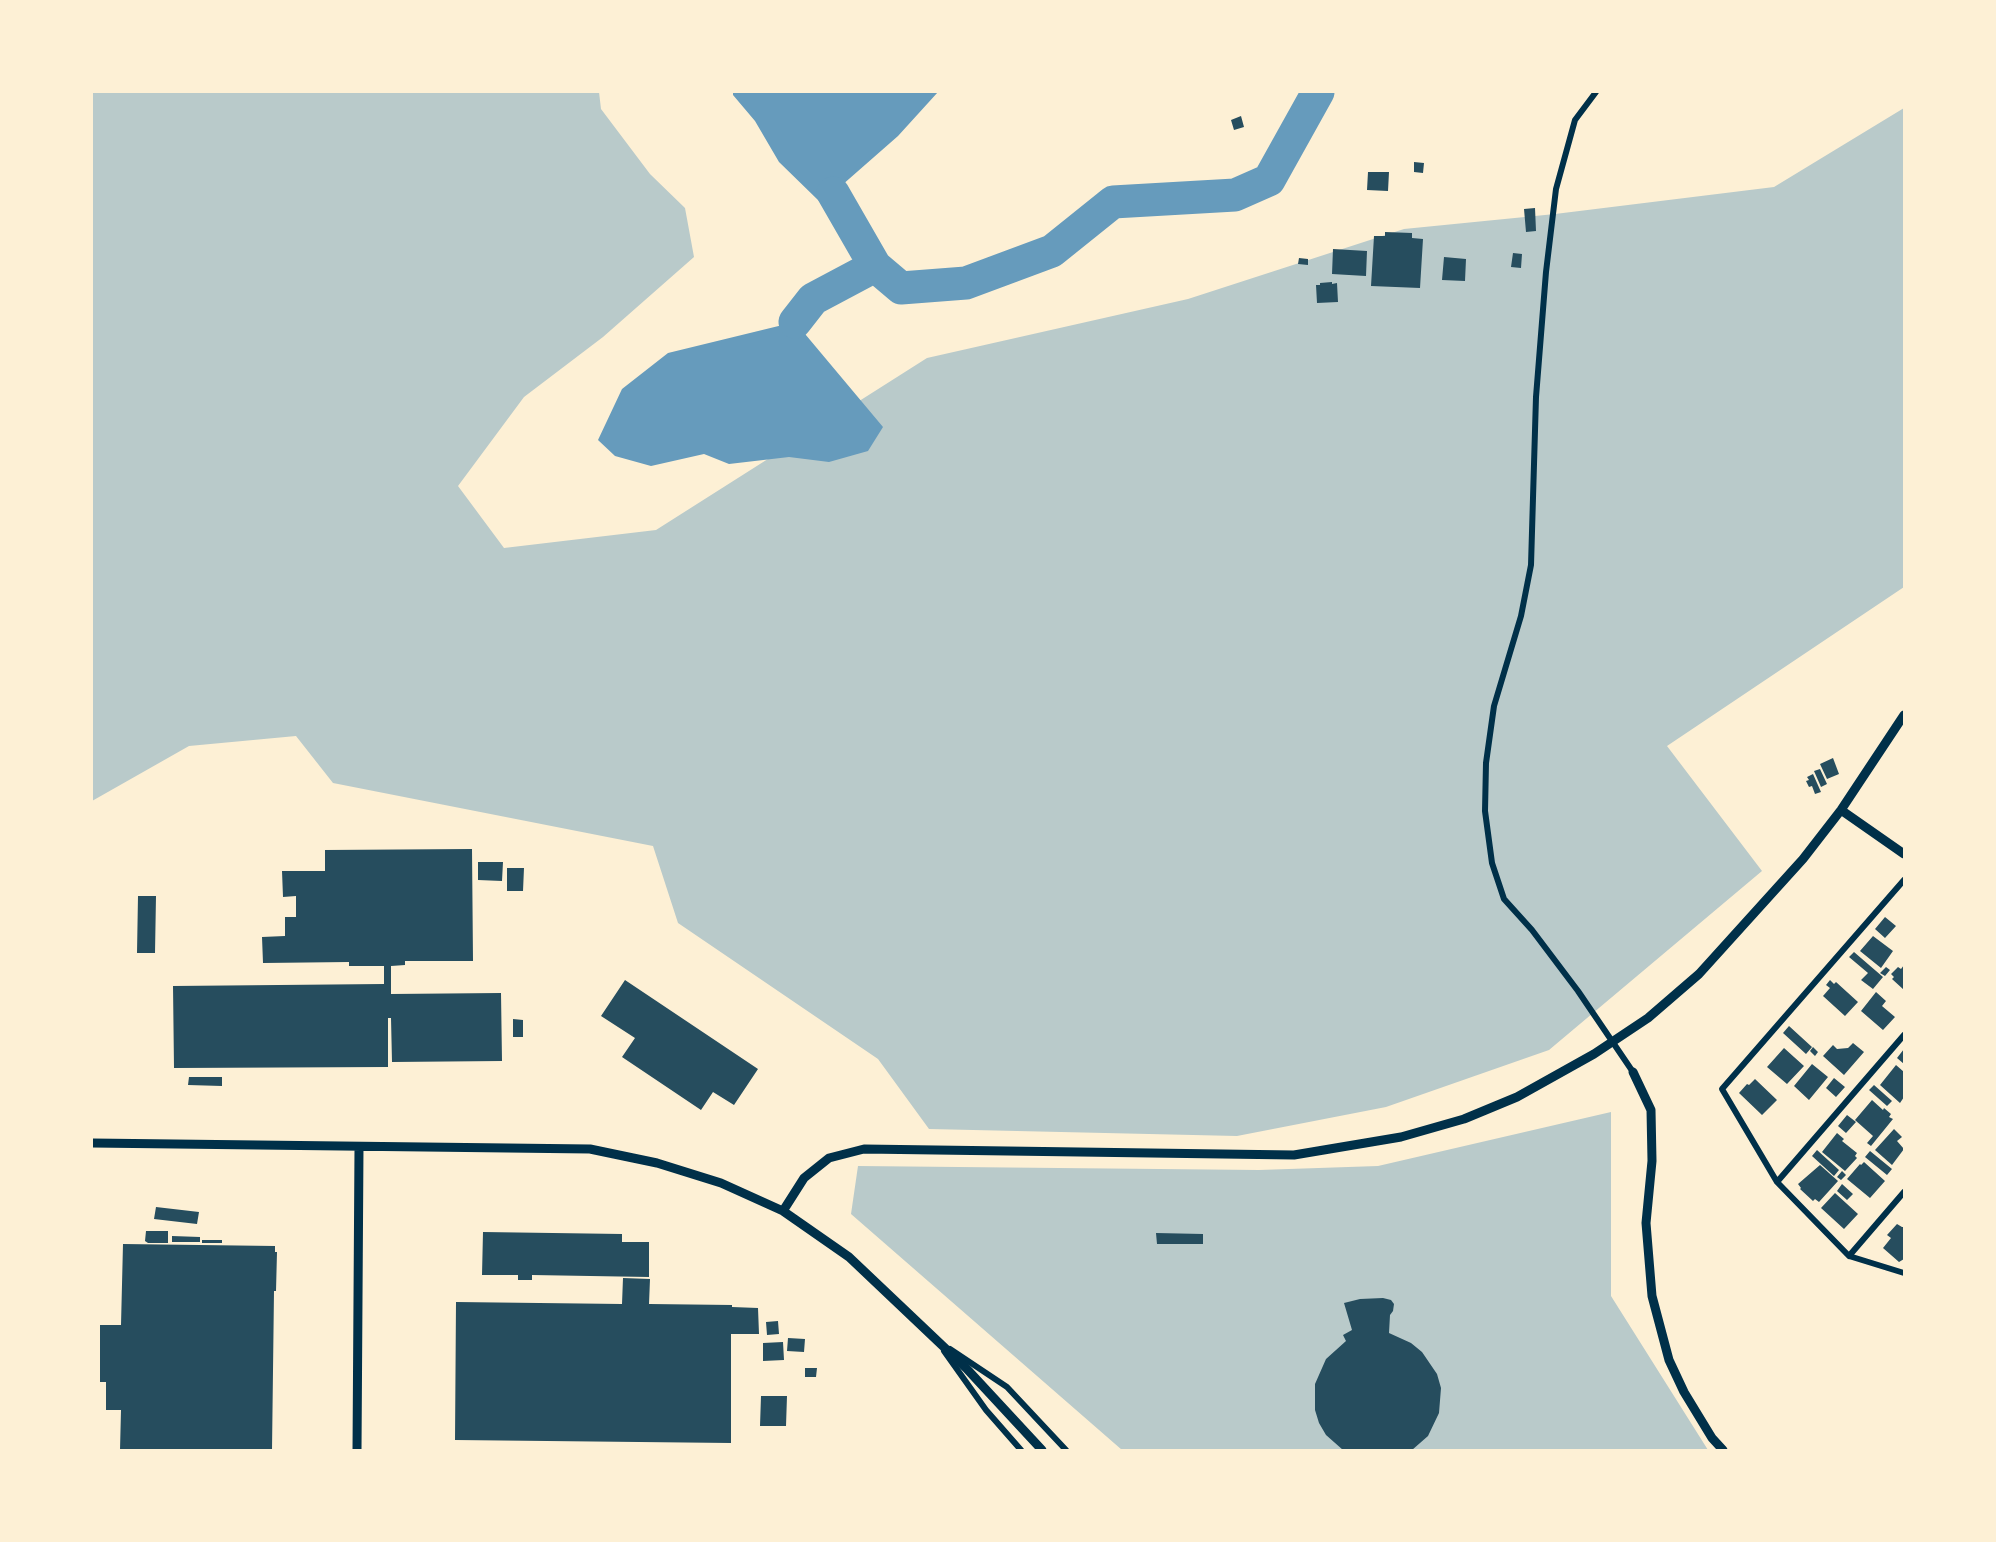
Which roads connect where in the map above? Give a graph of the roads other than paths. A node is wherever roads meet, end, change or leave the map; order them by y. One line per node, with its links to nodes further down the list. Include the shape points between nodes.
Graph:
1 (1596, 92): 7 (street, via 1575,120 1557,189 1536,397 1531,565 1521,616 1494,706 1486,763 1485,811 1492,862 1504,899 1578,991)
2 (1905, 715): 3 (street)
3 (1841, 810): 4 (street); 12 (street, via 1700,974 1648,1018 1517,1097 1464,1119 1401,1137 1294,1155 864,1149 829,1158 804,1178)
4 (1905, 855)
5 (1905, 880): 10 (street, via 1722,1089)
6 (1905, 1035): 10 (street)
7 (1634, 1072): 20 (street, via 1652,1110 1646,1223 1652,1296 1669,1360 1684,1392)
8 (92, 1143): 9 (street)
9 (359, 1147): 12 (street, via 590,1149 657,1162 721,1183); 16 (street)
10 (1777, 1182): 13 (street)
11 (1905, 1192): 13 (street)
12 (783, 1212): 15 (street, via 849,1257)
13 (1849, 1256): 14 (street)
14 (1905, 1273)
15 (935, 1338): 17 (street, via 986,1410); 18 (street); 19 (street, via 1007,1387)
16 (357, 1450)
17 (1021, 1450)
18 (1041, 1450)
19 (1066, 1450)
20 (1723, 1450)

